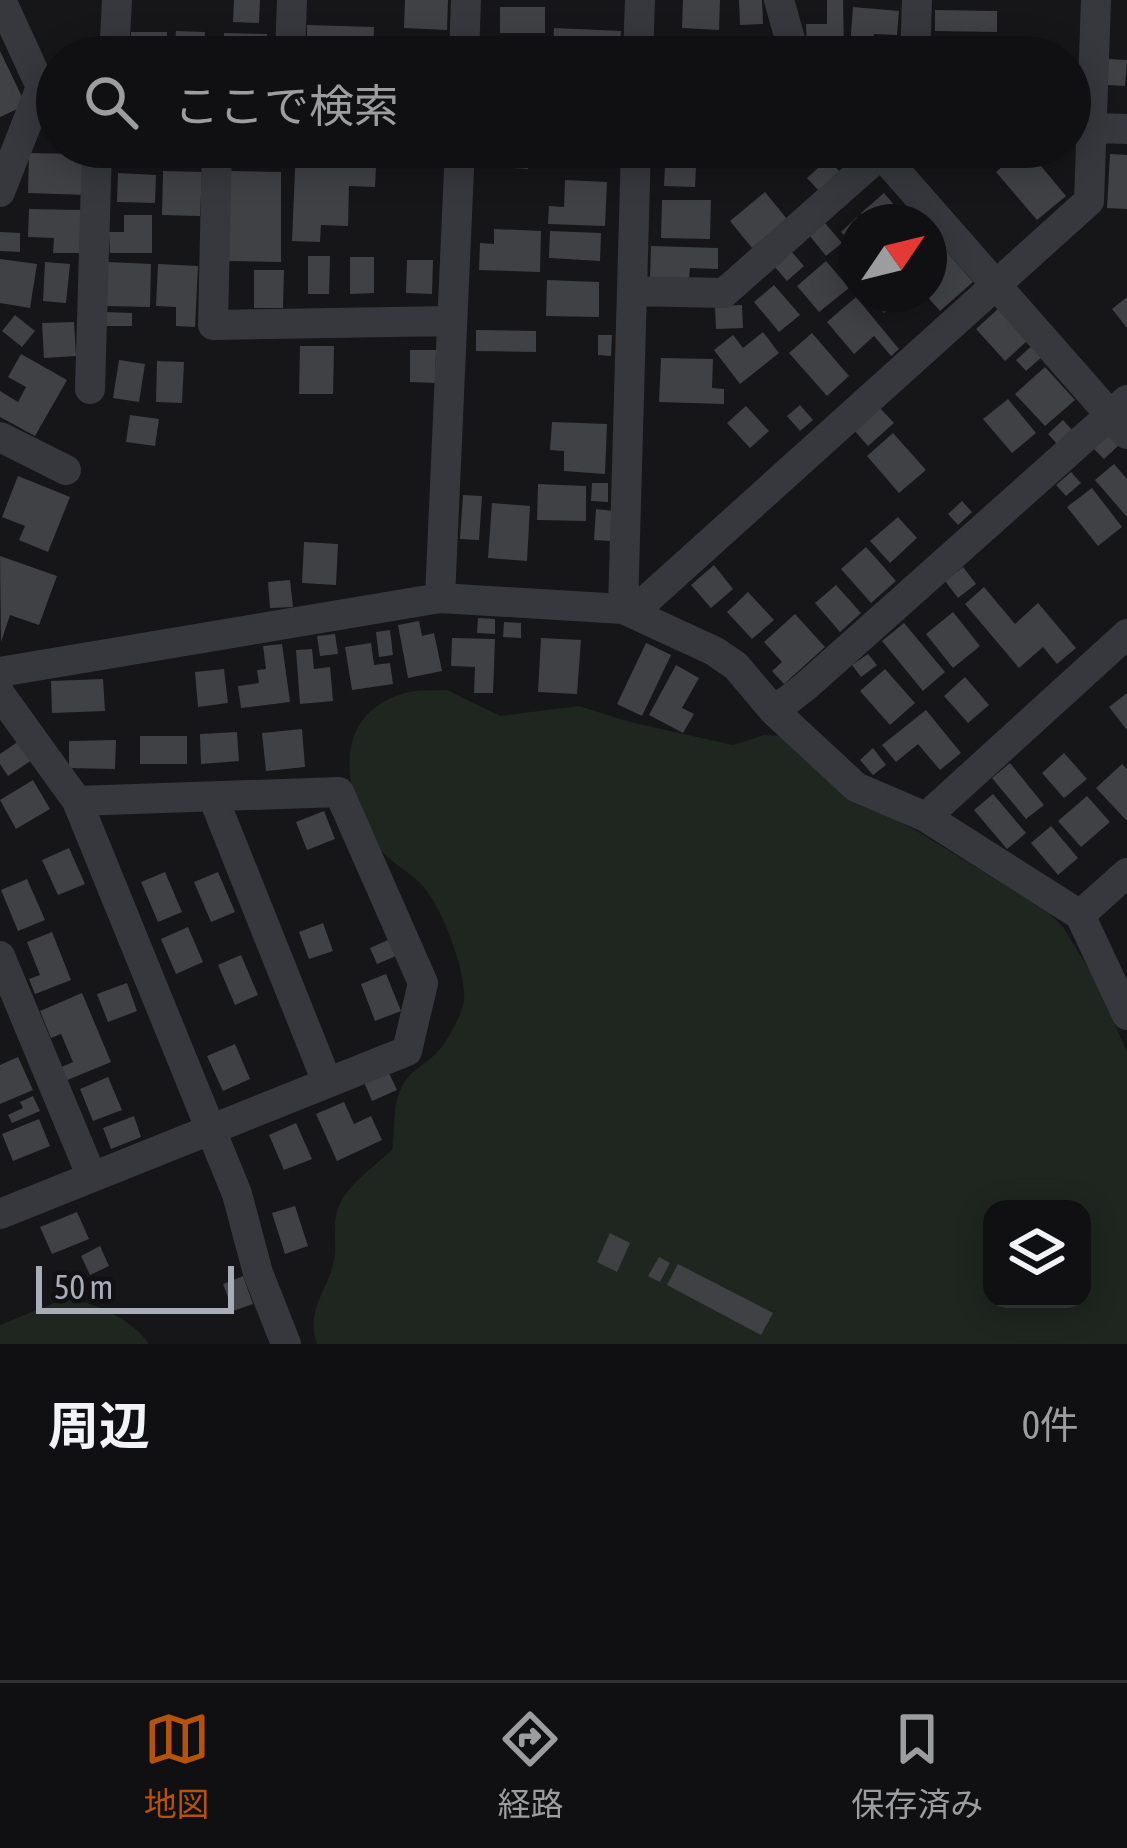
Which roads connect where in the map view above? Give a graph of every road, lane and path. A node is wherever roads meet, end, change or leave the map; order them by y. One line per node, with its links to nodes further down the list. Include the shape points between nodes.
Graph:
1 (1, 0): 9 (street)
2 (117, 0): 10 (street)
3 (292, 0): 11 (street)
4 (466, 0): 12 (street)
5 (640, 0): 13 (street)
6 (779, 0): 14 (street)
7 (917, 0): 15 (street)
8 (1096, 0): 16 (street)
9 (7, 33): 17 (street)
10 (115, 36)
11 (291, 36)
12 (465, 36)
13 (639, 36)
14 (789, 36)
15 (916, 36)
16 (1091, 46)
17 (36, 70)
18 (36, 115): 28 (street)
19 (1091, 128): 20 (street)
20 (1127, 129)
21 (96, 168): 32 (street)
22 (217, 168): 31 (street, via 213,326)
23 (459, 168): 31 (street)
24 (636, 168): 30 (street)
25 (861, 168): 30 (street, via 724,293)
26 (897, 168): 29 (street)
27 (1086, 168): 29 (street, via 1089,201)
28 (0, 192)
29 (997, 284): 33 (street); 37 (street)
30 (634, 291): 37 (street)
31 (452, 321): 36 (street)
32 (90, 389)
33 (1121, 416): 41 (street)
34 (0, 437): 35 (street)
35 (66, 470)
36 (440, 598): 37 (street); 39 (street)
37 (627, 611): 41 (street, via 714,651)
38 (1127, 634): 44 (street)
39 (0, 672)
40 (0, 694): 43 (street)
41 (774, 711): 44 (street, via 856,787)
42 (213, 796): 43 (street); 49 (street); 49 (street, via 339,792 423,982 407,1051)
43 (77, 801): 50 (street)
44 (926, 817): 46 (street)
45 (1127, 873): 46 (street)
46 (1079, 915): 48 (street)
47 (0, 956): 51 (street)
48 (1127, 1015)
49 (328, 1082): 50 (street)
50 (209, 1130): 51 (street); 53 (street)
51 (91, 1175): 52 (street)
52 (0, 1214)
53 (286, 1344)

